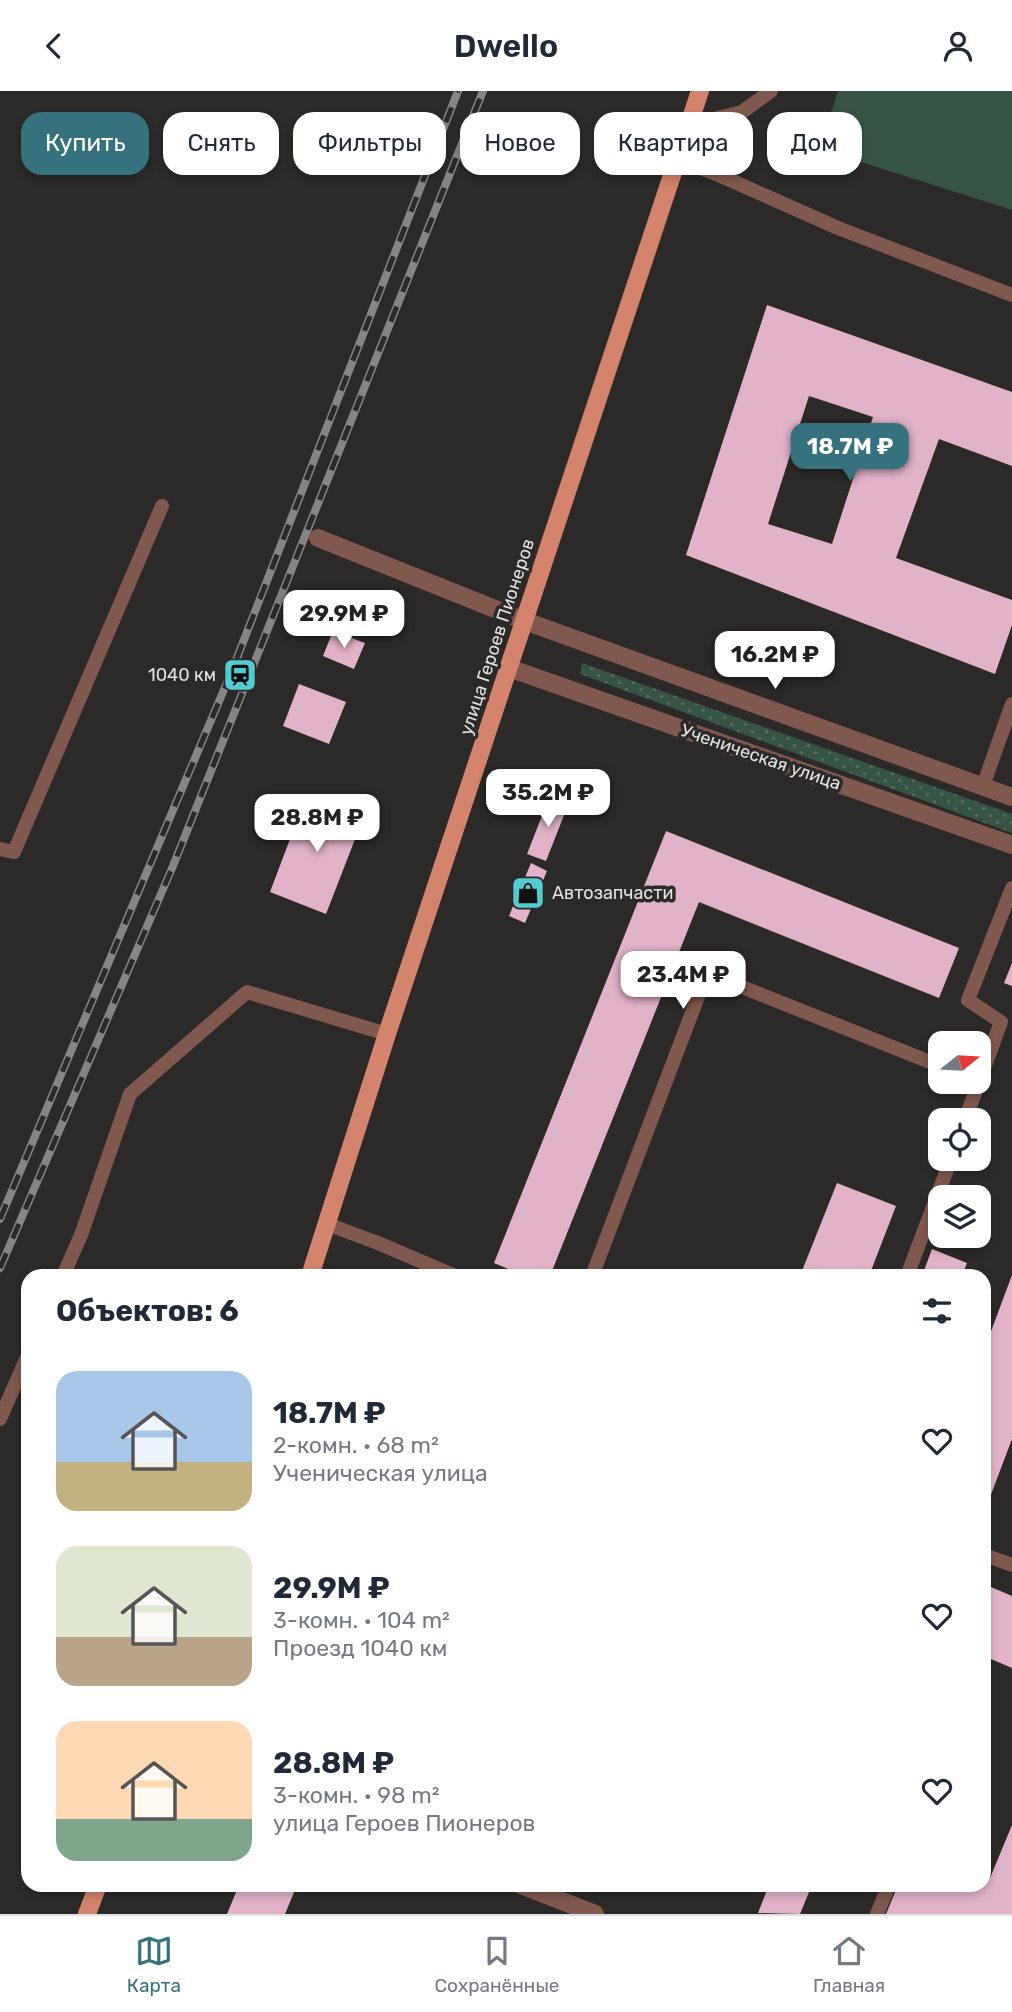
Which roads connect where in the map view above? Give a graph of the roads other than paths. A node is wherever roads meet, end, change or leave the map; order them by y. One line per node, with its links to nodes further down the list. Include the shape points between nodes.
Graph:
1 (700, 91): 3 (main road, улица Героев Пионеров)
2 (771, 91): 4 (lane)
3 (693, 112)
4 (742, 112)
5 (672, 175): 10 (main road, улица Героев Пионеров)
6 (719, 175): 7 (lane, via 838,228)
7 (1012, 295)
8 (162, 506): 16 (lane, via 14,852)
9 (318, 538): 10 (street)
10 (525, 621): 11 (main road, улица Героев Пионеров); 13 (street)
11 (509, 668): 15 (street, Ученическая улица); 19 (main road, улица Героев Пионеров)
12 (1012, 704): 13 (lane)
13 (983, 786): 14 (street)
14 (1012, 797)
15 (1012, 845)
16 (0, 849)
17 (1012, 888): 18 (lane, via 968,1000)
18 (1007, 1025): 20 (lane)
19 (387, 1034): 23 (main road, улица Героев Пионеров); 24 (lane, via 247,992 130,1094)
20 (991, 1057)
21 (928, 1061): 27 (lane, via 707,973)
22 (946, 1171): 28 (lane)
23 (327, 1224): 25 (main road, улица Героев Пионеров); 26 (lane)
24 (66, 1269)
25 (312, 1269)
26 (439, 1269)
27 (595, 1269)
28 (910, 1269)
29 (21, 1371): 30 (lane)
30 (0, 1419)
31 (991, 1558): 32 (lane)
32 (1012, 1565)
33 (95, 1892): 36 (main road)
34 (540, 1892): 37 (street)
35 (886, 1892): 38 (lane)
36 (87, 1914)
37 (595, 1914)
38 (877, 1914)

